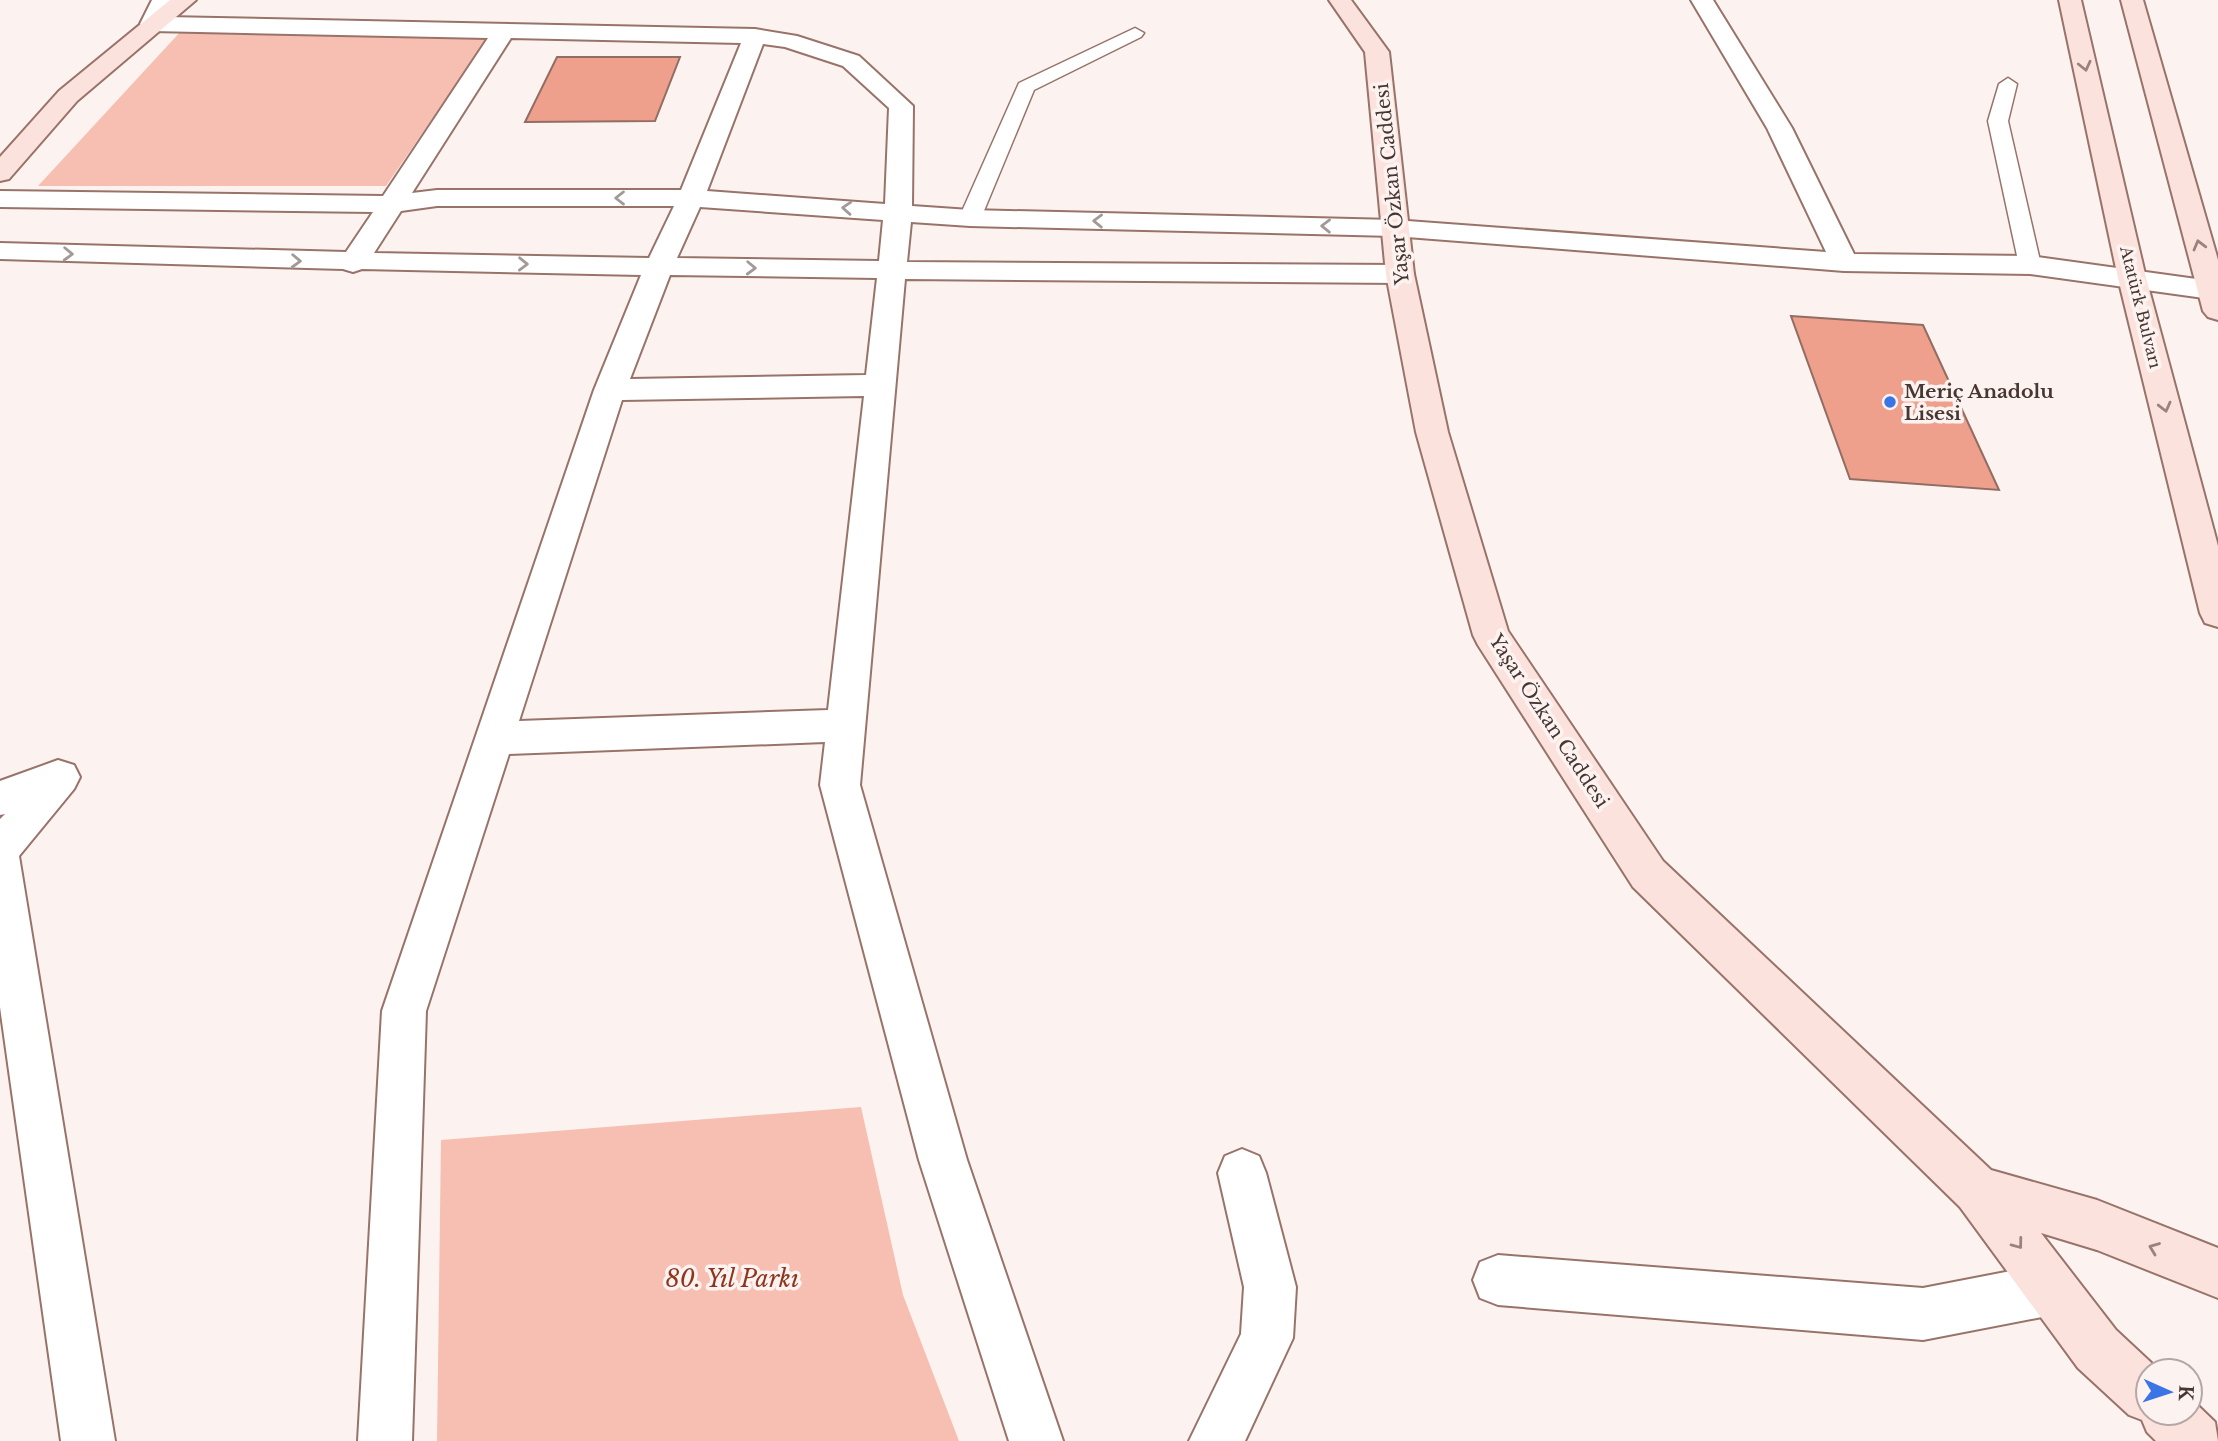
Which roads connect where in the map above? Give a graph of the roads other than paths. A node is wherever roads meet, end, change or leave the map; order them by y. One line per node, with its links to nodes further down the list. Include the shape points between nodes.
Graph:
1 (163, 0): 8 (street)
2 (185, 0): 8 (main road)
3 (1340, 0): 20 (main road, Yaşar Özkan Caddesi, via 1377,52)
4 (1702, 0): 22 (street, via 1734,47 1814,191)
5 (2070, 0): 28 (main road, Atatürk Bulvarı, one-way to 28)
6 (2132, 0): 29 (main road, one-way to 6)
7 (378, 5): 9 (street)
8 (152, 24): 9 (street); 14 (main road, via 68,96)
9 (337, 27): 10 (street)
10 (504, 31): 12 (street); 17 (street)
11 (1135, 33): 19 (lane, via 1027,87)
12 (755, 36): 15 (street); 18 (street, via 789,41 851,61 901,106)
13 (2008, 85): 24 (lane, via 1998,121)
14 (0, 173)
15 (691, 198): 17 (street, one-way to 17, via 438,198); 18 (street, one-way to 15); 25 (street)
16 (0, 200): 17 (street)
17 (389, 204): 23 (street)
18 (898, 211): 19 (street); 26 (street)
19 (970, 218): 20 (street, one-way to 19)
20 (1394, 228): 22 (street); 27 (main road, Yaşar Özkan Caddesi)
21 (0, 251): 23 (street, one-way to 23)
22 (1844, 262): 24 (street)
23 (353, 263): 25 (street, one-way to 25)
24 (2030, 265): 28 (street)
25 (659, 266): 26 (street, one-way to 26); 31 (street)
26 (892, 272): 27 (street); 30 (street)
27 (1400, 274): 39 (main road, Yaşar Özkan Caddesi, via 1432,432 1491,635 1648,874)
28 (2133, 278): 29 (street); 32 (main road, Atatürk Bulvarı, one-way to 32)
29 (2214, 300)
30 (881, 385): 31 (street); 33 (street)
31 (610, 390): 34 (street)
32 (2218, 613)
33 (846, 725): 34 (street); 47 (street, via 840,785 943,1160)
34 (494, 738): 46 (street, via 404,1011)
35 (0, 798): 36 (street, via 60,776)
36 (0, 849)
37 (0, 859): 45 (street)
38 (1242, 1173): 48 (street, via 1270,1287 1267,1338)
39 (1977, 1190): 40 (main road, one-way to 39, via 2097,1225); 42 (main road, Yaşar Özkan Caddesi, one-way to 42)
40 (2218, 1273)
41 (1498, 1280): 42 (street, via 1923,1314)
42 (2052, 1289): 43 (main road, Yaşar Özkan Caddesi, via 2097,1349)
43 (2134, 1383)
44 (2181, 1427): 49 (main road)
45 (88, 1441)
46 (385, 1441)
47 (1036, 1441)
48 (1216, 1441)
49 (2196, 1441)

